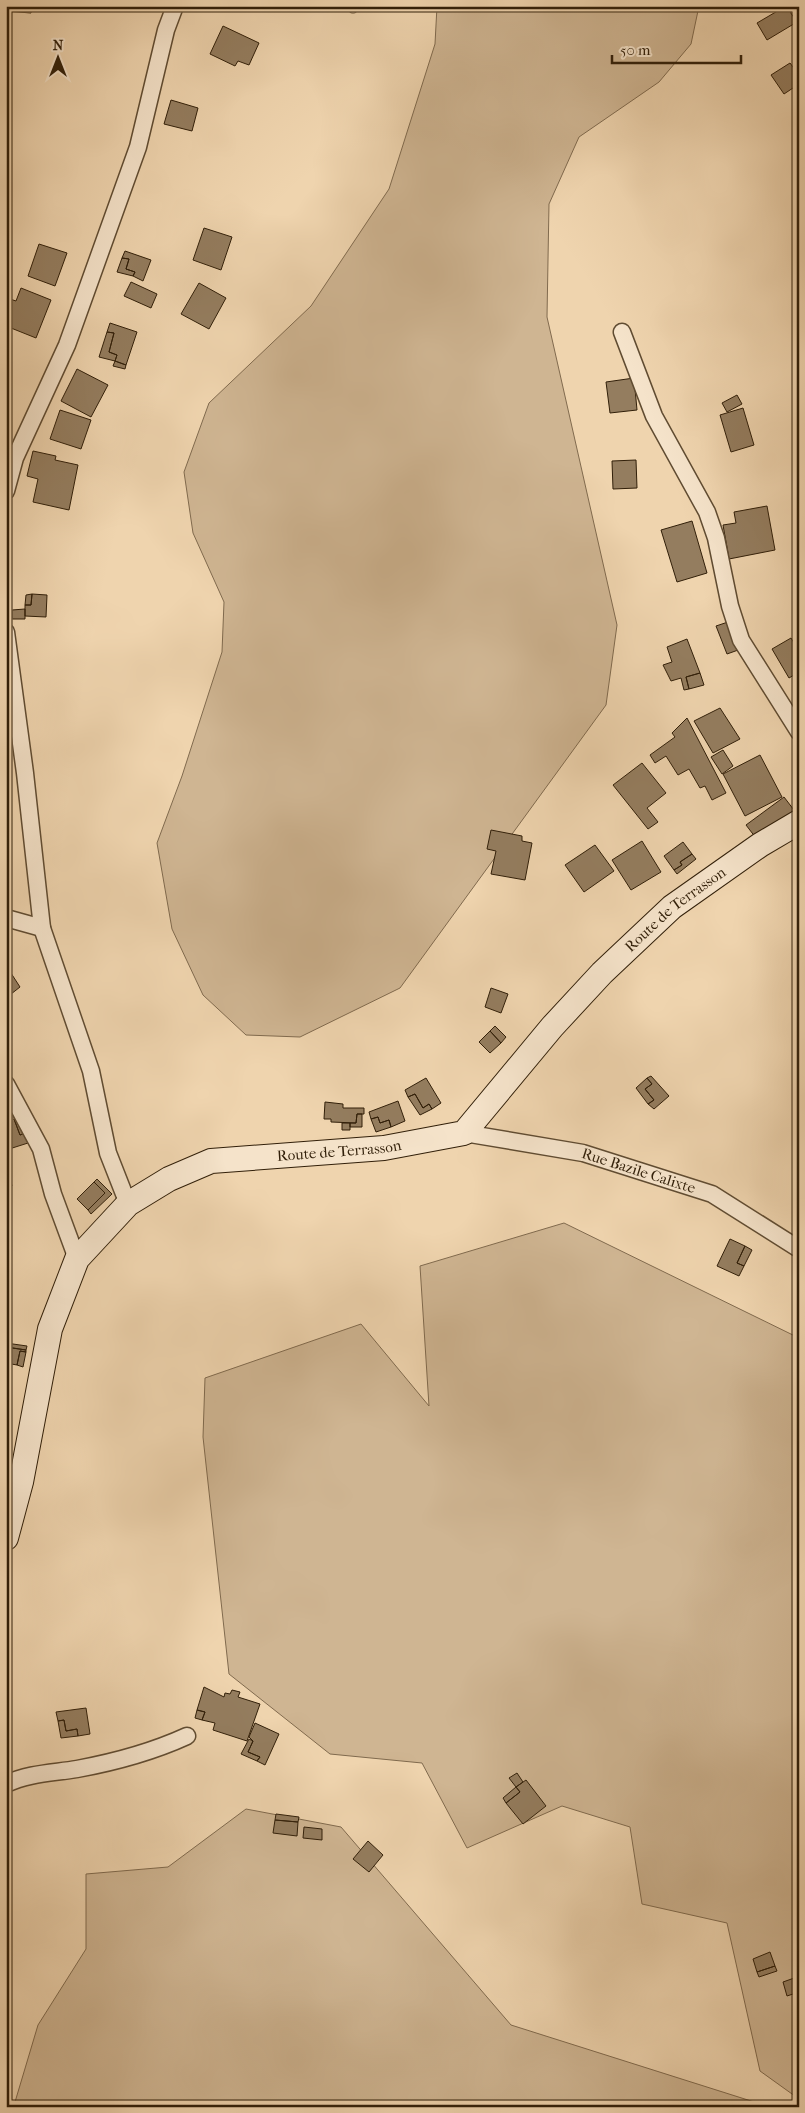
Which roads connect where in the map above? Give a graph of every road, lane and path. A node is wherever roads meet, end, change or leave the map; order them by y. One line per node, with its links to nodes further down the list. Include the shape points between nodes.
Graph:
1 (175, 6): 3 (street, via 166,30 138,147 67,345 15,458)
2 (622, 332): 5 (street, via 654,416 707,512 741,640)
3 (6, 491)
4 (6, 632): 8 (street)
5 (799, 732)
6 (799, 822): 10 (street, Route de Terrasson, via 760,845 672,907 602,973 552,1027)
7 (6, 918): 8 (street)
8 (42, 928): 11 (street, via 91,1071 108,1152)
9 (6, 1084): 13 (street, via 41,1148 53,1194)
10 (464, 1134): 11 (street, Route de Terrasson, via 384,1148 211,1161 169,1179); 12 (street, Rue Bazile Calixte, via 583,1153 712,1194)
11 (128, 1204): 13 (street, Route de Terrasson)
12 (799, 1249)
13 (77, 1259): 14 (street, Route de Terrasson, via 50,1329 21,1482)
14 (6, 1538)
15 (187, 1736): 16 (street, via 135,1755 77,1769 36,1774)
16 (6, 1784)

